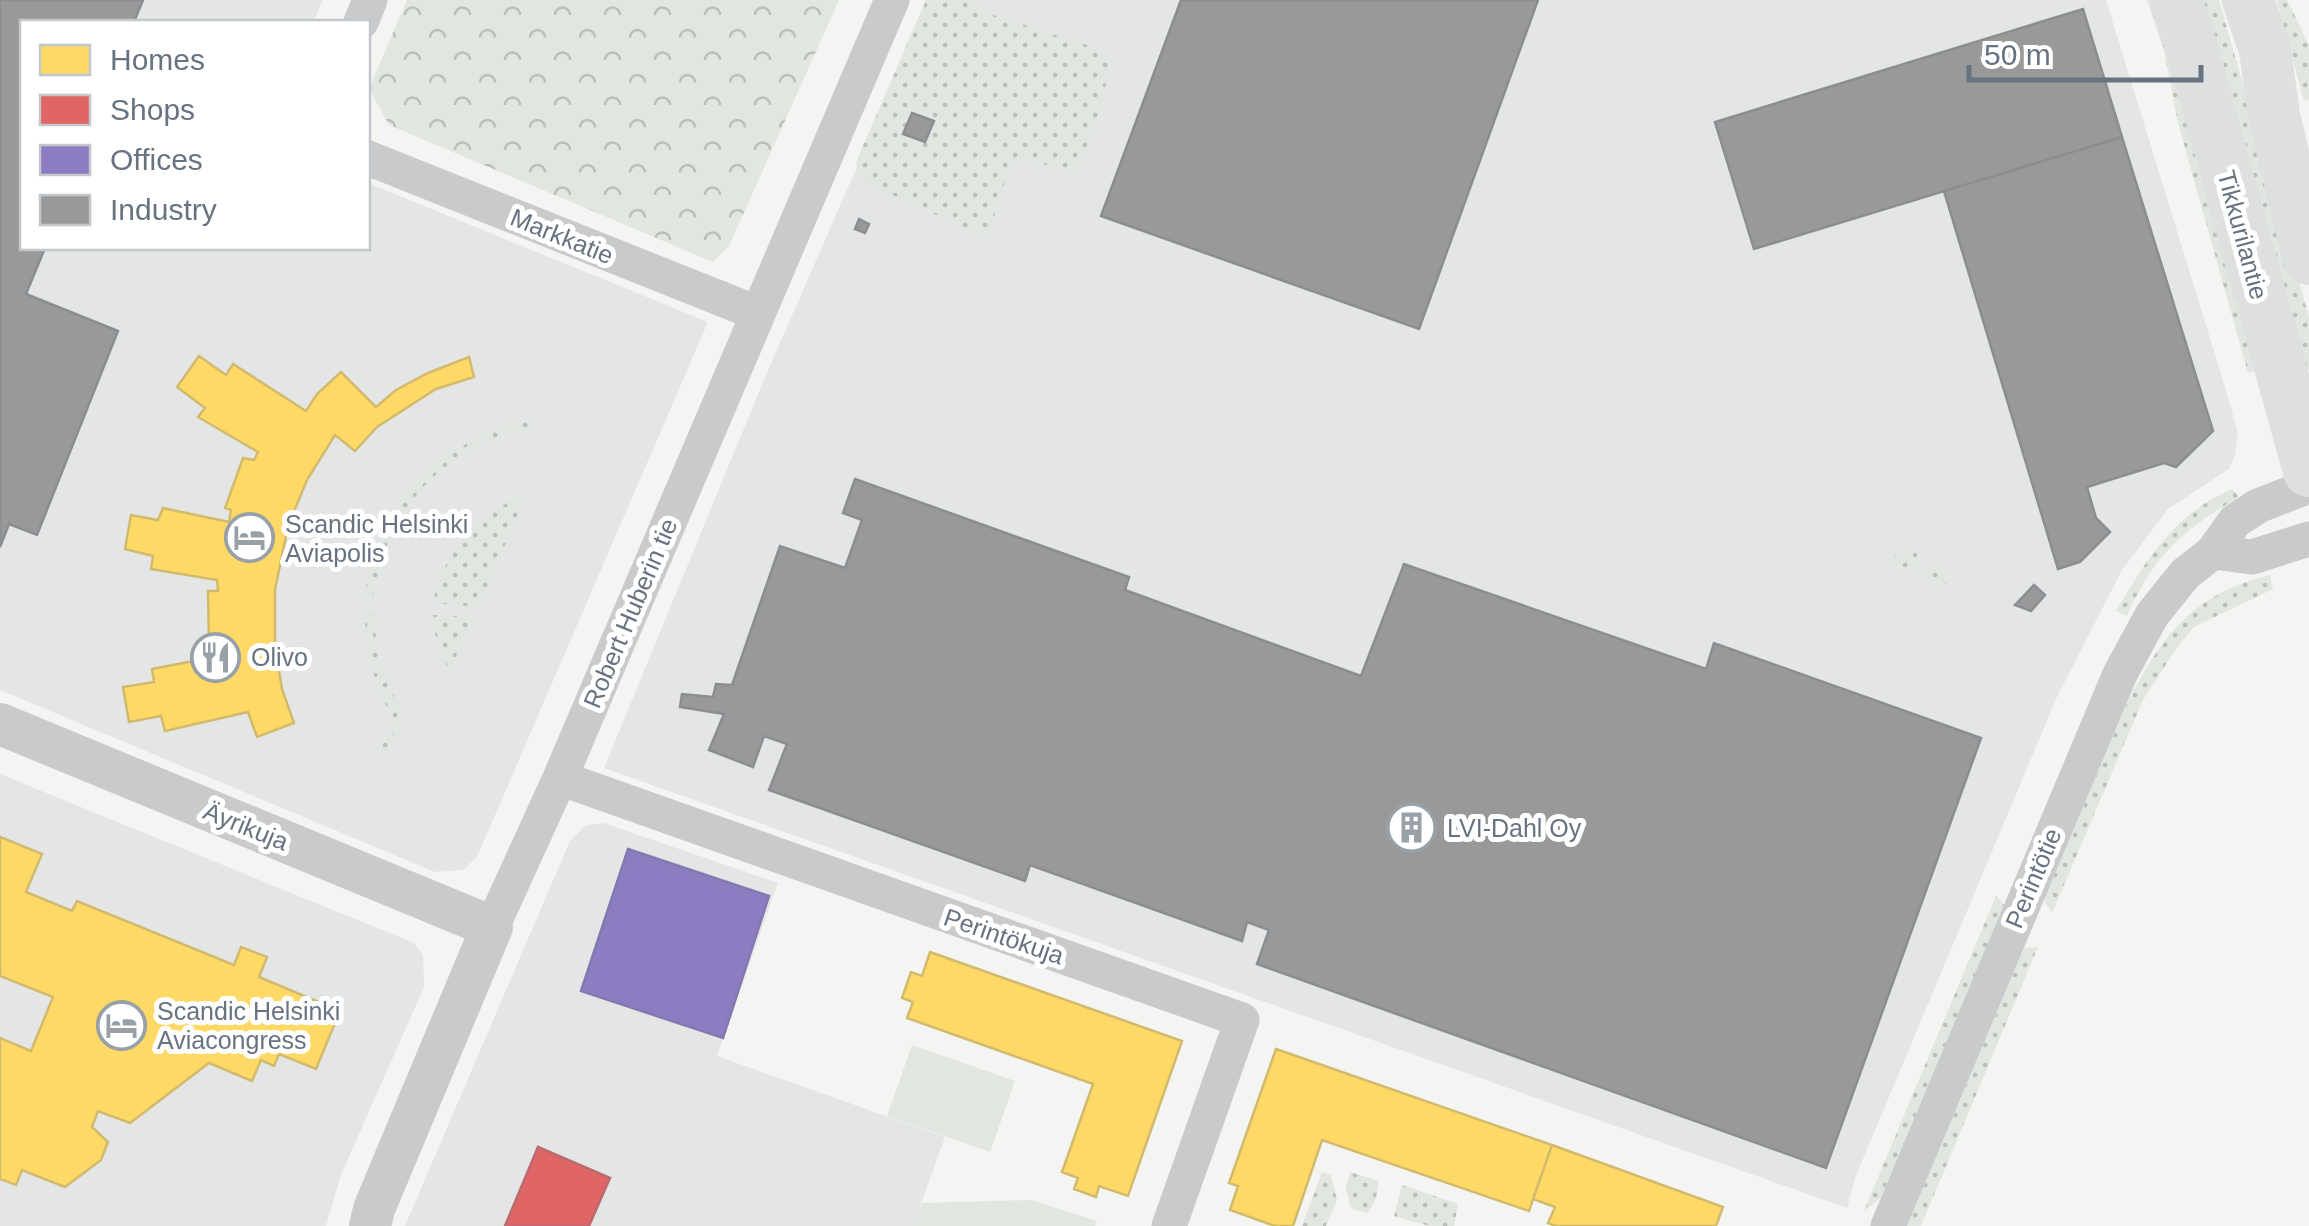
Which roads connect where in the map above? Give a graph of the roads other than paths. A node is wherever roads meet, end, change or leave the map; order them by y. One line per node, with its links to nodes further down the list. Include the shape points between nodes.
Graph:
1 (892, 0): 6 (street, Robert Huberin tie)
2 (2176, 0): 7 (main road, Tikkurilantie)
3 (2248, 0): 5 (main road, via 2265,50)
4 (370, 159): 6 (street, Markkatie)
5 (2309, 260)
6 (756, 313): 12 (street, Robert Huberin tie)
7 (2309, 471)
8 (2309, 486): 10 (street, Perintötie, via 2235,521)
9 (2309, 539): 10 (street, via 2252,557)
10 (2213, 552): 16 (street, Perintötie, via 2152,615 2120,674)
11 (0, 724): 13 (street, Äyrikuja)
12 (560, 778): 13 (street, Robert Huberin tie); 15 (street, Perintökuja, via 1242,1020)
13 (492, 927): 14 (street, Robert Huberin tie)
14 (370, 1226)
15 (1168, 1226)
16 (1888, 1226)

